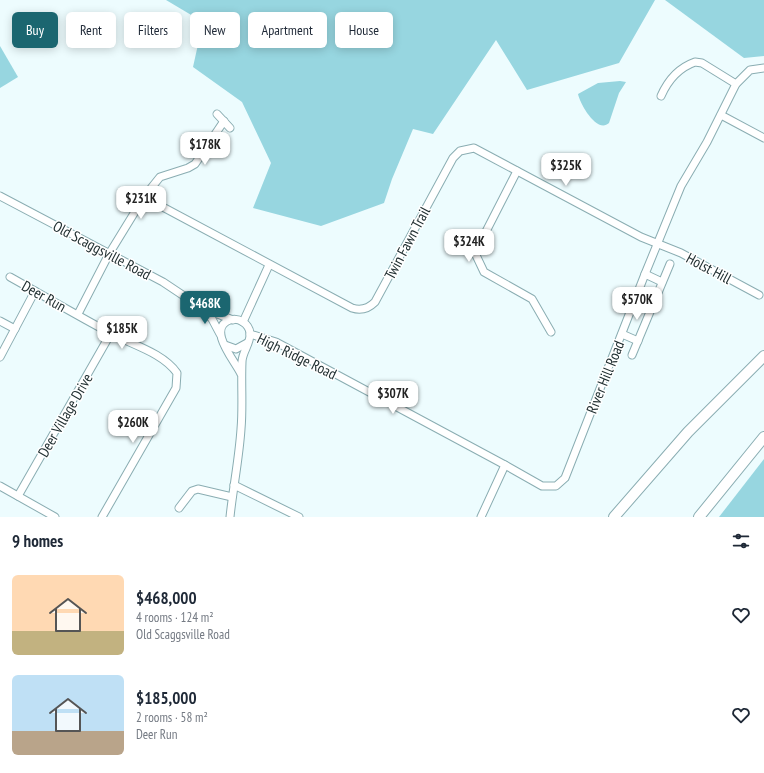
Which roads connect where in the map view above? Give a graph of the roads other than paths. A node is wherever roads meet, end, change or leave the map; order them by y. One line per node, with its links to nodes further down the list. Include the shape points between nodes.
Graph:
1 (764, 68): 2 (street, River Hill Road, via 750,70)
2 (736, 84): 3 (street, via 702,63 695,62 673,75 666,83); 5 (street, River Hill Road)
3 (661, 96)
4 (218, 114): 6 (street)
5 (721, 115): 8 (street); 12 (street, River Hill Road, via 681,186)
6 (224, 121): 7 (street); 11 (street, Deer Run, via 195,164 160,177)
7 (230, 128)
8 (764, 138)
9 (517, 171): 12 (street, Twin Fawn Trail); 15 (street, Twin Fawn Trail, via 474,148 464,149 456,154 375,302 367,309 352,308); 27 (street, via 475,253 484,272 532,299)
10 (0, 196): 13 (street, Old Scaggsville Road)
11 (144, 197): 13 (street, Deer Run); 15 (street, Twin Fawn Trail)
12 (658, 244): 16 (street, River Hill Road); 20 (street, Holst Hill)
13 (109, 254): 21 (street, Old Scaggsville Road, via 163,282); 22 (street, Deer Run)
14 (670, 264): 18 (street)
15 (269, 265): 25 (street)
16 (644, 274): 18 (street); 31 (street, River Hill Road)
17 (10, 278): 19 (street, Deer Run)
18 (662, 282): 32 (street)
19 (35, 291): 22 (street, Deer Run); 26 (street)
20 (759, 295)
21 (202, 308): 23 (street, Old Scaggsville Road); 29 (street, Old Scaggsville Road)
22 (78, 314): 28 (street, Deer Run)
23 (233, 320): 25 (street); 29 (street, via 226,322)
24 (0, 321): 26 (street)
25 (243, 322): 30 (street)
26 (15, 329): 37 (street)
27 (551, 332)
28 (111, 333): 43 (street, Deer Village Drive); 47 (street, Deer Run, via 168,363 177,373 178,380 176,388)
29 (220, 334): 34 (street)
30 (250, 334): 33 (street); 40 (street, High Ridge Road, via 276,342)
31 (622, 334): 32 (street); 40 (street, River Hill Road, via 568,471 561,482 556,486 542,486)
32 (638, 341): 35 (street)
33 (247, 343): 34 (street, via 236,349); 38 (street, via 242,355)
34 (224, 345): 38 (street)
35 (632, 355)
36 (764, 356): 51 (highway, via 688,432)
37 (0, 357)
38 (242, 374): 41 (street, via 241,431)
39 (764, 437): 52 (highway)
40 (505, 465): 50 (street)
41 (234, 485): 44 (street); 49 (street)
42 (0, 486): 43 (street)
43 (18, 496): 46 (street)
44 (232, 497): 45 (street, via 198,489 192,491); 48 (street)
45 (178, 508)
46 (56, 517)
47 (102, 517)
48 (230, 517)
49 (299, 517)
50 (481, 517)
51 (614, 517)
52 (699, 517)

